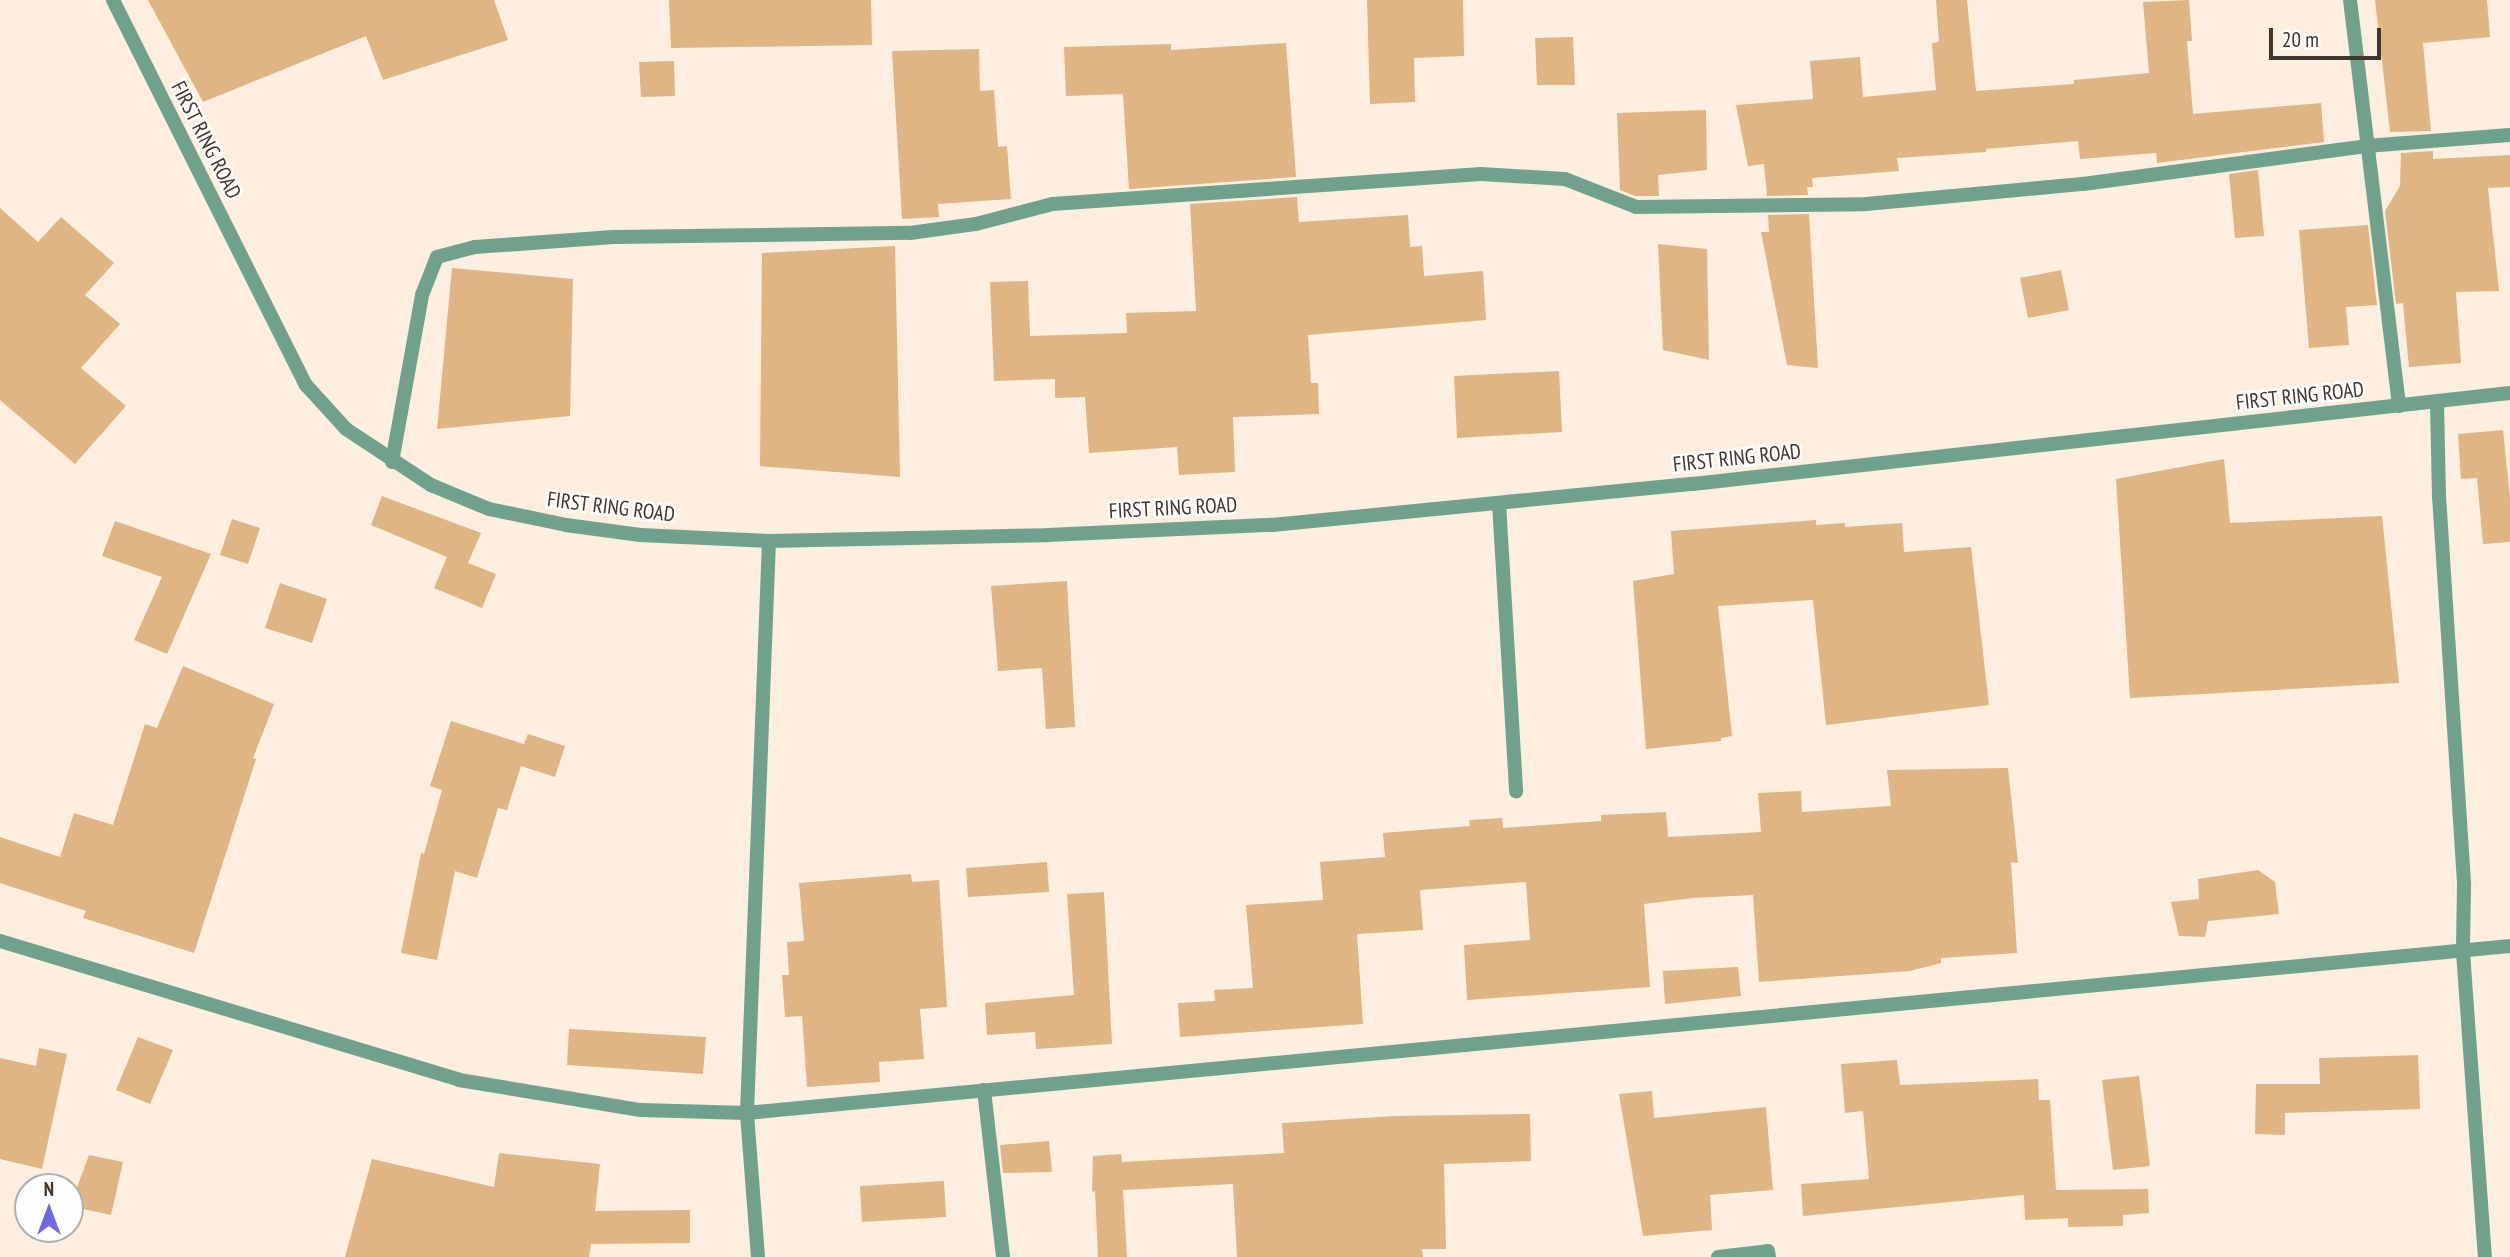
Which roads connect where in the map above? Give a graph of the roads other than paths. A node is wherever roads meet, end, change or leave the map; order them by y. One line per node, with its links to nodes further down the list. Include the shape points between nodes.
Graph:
1 (113, 0): 8 (street, FIRST RING ROAD, via 306,386 346,429)
2 (2350, 0): 4 (street)
3 (2510, 135): 4 (street)
4 (2366, 146): 7 (street); 8 (street, via 2083,184 1866,204 1636,207 1565,179 1482,174 1052,204 976,224 910,233 614,237 475,247 437,257 422,295)
5 (2510, 393): 6 (street, FIRST RING ROAD)
6 (2437, 401): 7 (street, FIRST RING ROAD); 14 (street, via 2464,885)
7 (2399, 407): 9 (street, FIRST RING ROAD)
8 (392, 462): 10 (street, FIRST RING ROAD, via 431,485 489,509 566,526 640,535)
9 (1499, 503): 10 (street, FIRST RING ROAD, via 1259,526); 11 (street)
10 (769, 541): 16 (street)
11 (1516, 792)
12 (0, 941): 16 (street, via 459,1080 641,1110)
13 (2510, 946): 14 (street)
14 (2463, 952): 15 (street); 21 (street)
15 (984, 1090): 16 (street); 18 (street)
16 (747, 1112): 17 (street)
17 (758, 1257)
18 (1003, 1257)
19 (1718, 1257): 20 (street, via 1768,1251)
20 (1769, 1257)
21 (2485, 1257)

